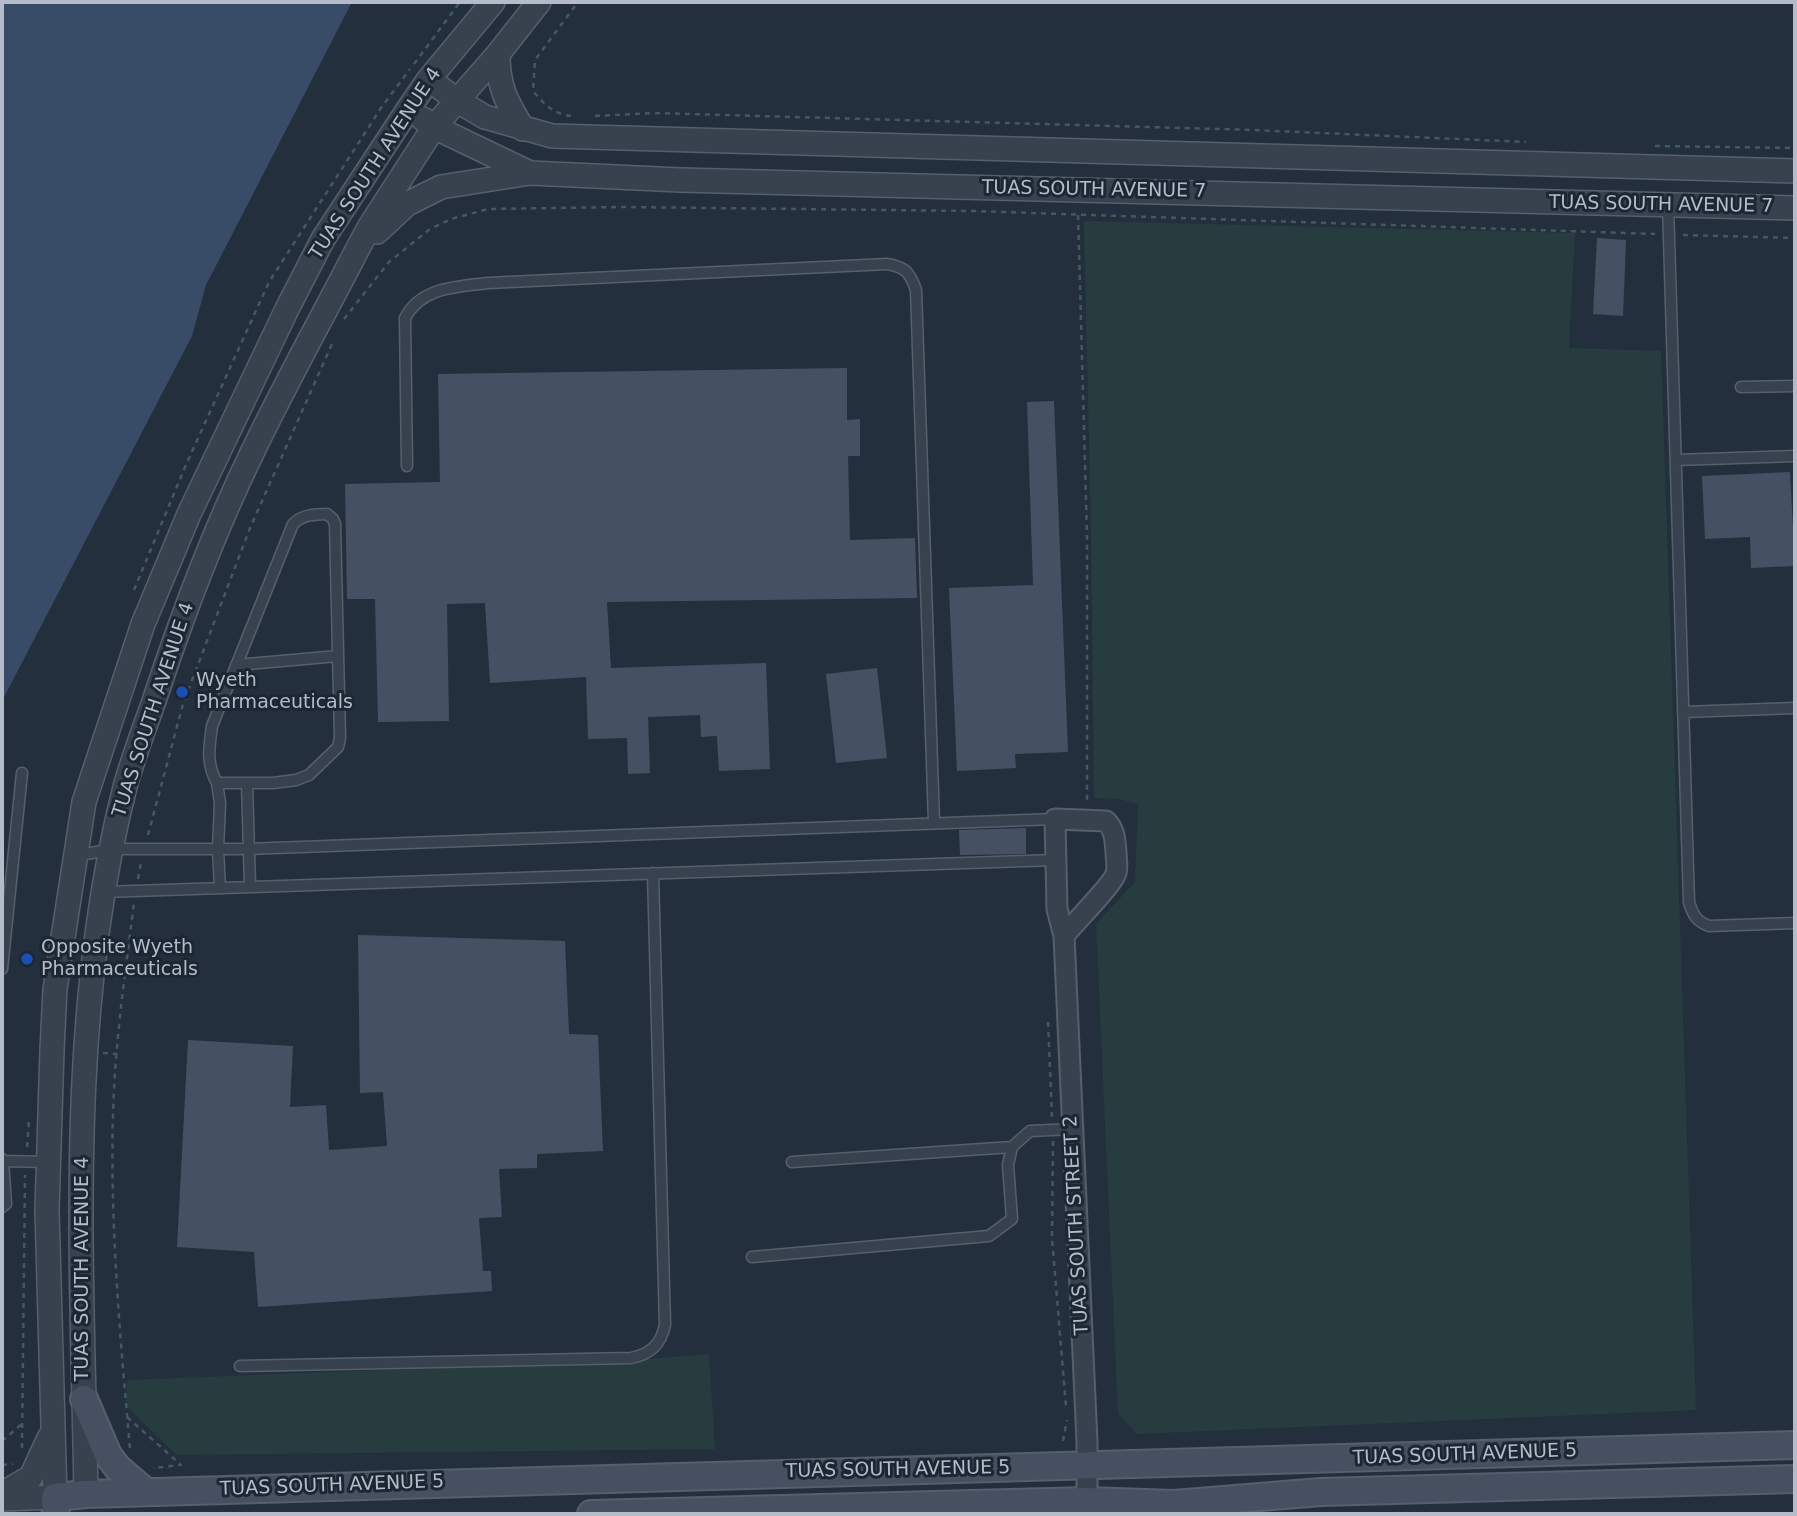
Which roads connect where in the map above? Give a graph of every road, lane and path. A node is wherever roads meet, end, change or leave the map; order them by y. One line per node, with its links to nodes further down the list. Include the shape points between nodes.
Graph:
1 (493, 2): 5 (street, TUAS SOUTH AVENUE 4)
2 (539, 2): 4 (street, TUAS SOUTH AVENUE 4)
3 (578, 2): 8 (path, via 535,60 533,85 546,106)
4 (498, 54): 6 (street, TUAS SOUTH AVENUE 4); 11 (street, via 500,86)
5 (429, 79): 6 (street, TUAS SOUTH AVENUE 7); 7 (street, TUAS SOUTH AVENUE 4)
6 (456, 100): 10 (street, TUAS SOUTH AVENUE 4); 11 (street, TUAS SOUTH AVENUE 7, via 485,117)
7 (409, 108): 10 (street, TUAS SOUTH AVENUE 7); 44 (street, TUAS SOUTH AVENUE 4, via 323,239 188,514 143,624 84,802)
8 (572, 116)
9 (594, 116): 12 (path, via 653,113 1197,128)
10 (435, 127): 16 (street, TUAS SOUTH AVENUE 7); 22 (street, TUAS SOUTH AVENUE 4)
11 (523, 129): 15 (street, TUAS SOUTH AVENUE 7, via 552,136)
12 (1528, 142)
13 (1650, 146): 14 (path)
14 (1795, 148)
15 (1795, 171)
16 (530, 173): 17 (street, TUAS SOUTH AVENUE 7); 22 (street, via 441,187 423,195)
17 (1668, 205): 18 (street, TUAS SOUTH AVENUE 7); 20 (lane)
18 (1795, 208)
19 (1078, 214): 20 (path); 23 (path, via 488,209 430,229 389,262); 37 (path, via 1087,536 1087,803)
20 (1668, 235): 21 (path); 28 (lane)
21 (1795, 238)
22 (357, 250): 40 (street, TUAS SOUTH AVENUE 4, via 219,525 125,785)
23 (340, 324)
24 (335, 336): 41 (path, via 250,528 183,704)
25 (1795, 386): 26 (lane)
26 (1741, 387)
27 (1795, 456): 28 (lane)
28 (1676, 460): 33 (lane)
29 (407, 466): 39 (lane, via 405,318 411,307 437,290 488,283 901,266 910,273 916,290)
30 (338, 656): 31 (lane); 31 (lane, via 335,524 327,514 309,515 293,524); 36 (lane, via 338,747 309,775)
31 (236, 665): 35 (lane, via 212,726 208,759)
32 (1795, 708): 33 (lane)
33 (1683, 712): 51 (lane, via 1689,902 1694,917 1709,926)
34 (22, 773): 53 (lane)
35 (217, 783): 36 (lane); 42 (lane)
36 (247, 783): 43 (lane)
37 (1095, 804)
38 (1055, 819): 39 (lane); 45 (street, TUAS SOUTH STREET 2); 52 (street, via 1106,821 1115,839 1117,872 1113,882)
39 (934, 822): 43 (lane)
40 (111, 849): 41 (lane); 44 (lane); 50 (street, TUAS SOUTH AVENUE 4)
41 (144, 849): 42 (lane); 49 (path)
42 (218, 849): 43 (lane); 48 (lane)
43 (247, 849): 47 (lane)
44 (75, 856): 57 (street, TUAS SOUTH AVENUE 4, via 55,989)
45 (1055, 860): 46 (lane); 52 (street, TUAS SOUTH STREET 2, via 1057,909)
46 (653, 873): 47 (lane); 61 (lane, via 662,1339 653,1349 631,1357)
47 (250, 887): 48 (lane)
48 (220, 888): 49 (lane)
49 (135, 890): 50 (lane); 63 (path, via 113,1114)
50 (104, 892): 62 (street, TUAS SOUTH AVENUE 4, via 89,989)
51 (1795, 923)
52 (1064, 936): 54 (street, TUAS SOUTH STREET 2)
53 (2, 969)
54 (1073, 1129): 55 (lane, via 1030,1131); 69 (street, TUAS SOUTH STREET 2)
55 (1012, 1147): 58 (lane); 60 (lane, via 1008,1165 1012,1219 989,1237)
56 (3, 1160): 57 (lane); 59 (lane, via 6,1204)
57 (47, 1162): 65 (street, TUAS SOUTH AVENUE 4)
58 (792, 1162)
59 (2, 1207)
60 (752, 1256)
61 (240, 1366)
62 (84, 1399): 71 (main road, via 108,1455 117,1467); 73 (street, TUAS SOUTH AVENUE 4)
63 (127, 1417): 68 (path); 71 (path, via 181,1465)
64 (23, 1423): 66 (path)
65 (52, 1428): 72 (street, via 31,1477); 74 (street, TUAS SOUTH AVENUE 4)
66 (2, 1441)
67 (1795, 1445): 69 (main road, TUAS SOUTH AVENUE 5)
68 (131, 1458)
69 (1088, 1466): 71 (main road, TUAS SOUTH AVENUE 5); 75 (street, TUAS SOUTH STREET 2)
70 (1795, 1479): 77 (main road, TUAS SOUTH AVENUE 5, via 1321,1492)
71 (145, 1481): 73 (main road, TUAS SOUTH AVENUE 5)
72 (2, 1497): 74 (street, TUAS SOUTH AVENUE 5)
73 (86, 1504): 74 (main road, TUAS SOUTH AVENUE 5)
74 (55, 1505)
75 (1087, 1507): 76 (main road, TUAS SOUTH AVENUE 5); 77 (main road, TUAS SOUTH AVENUE 5)
76 (1012, 1509): 78 (main road, TUAS SOUTH AVENUE 5)
77 (1164, 1509)
78 (591, 1514)

